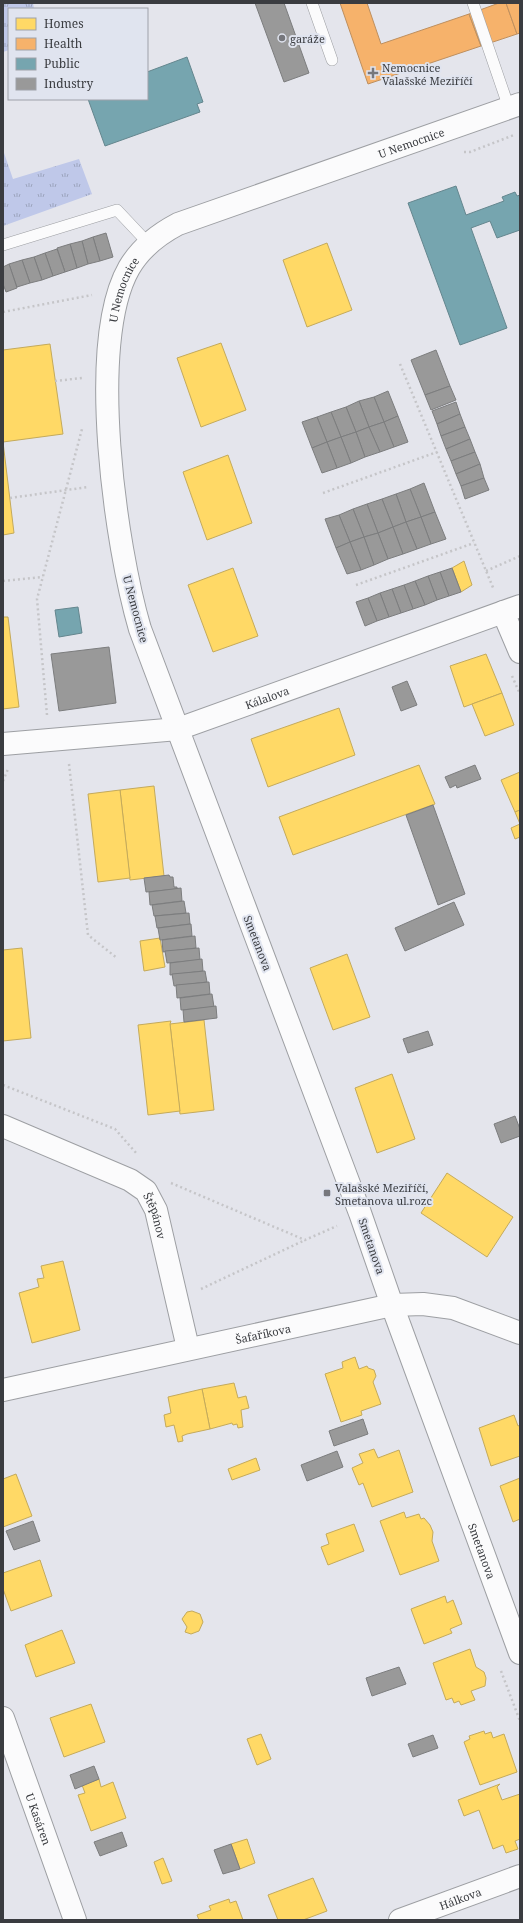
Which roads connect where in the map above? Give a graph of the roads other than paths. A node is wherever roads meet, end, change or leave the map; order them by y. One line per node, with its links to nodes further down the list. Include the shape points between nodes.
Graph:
1 (312, 3): 3 (lane)
2 (473, 3): 4 (lane)
3 (332, 60)
4 (515, 106): 5 (street, U Nemocnice, via 178,224)
5 (149, 244): 6 (lane, via 117,210); 9 (street, U Nemocnice, via 129,268 119,294 111,330 107,411 127,579 133,605)
6 (3, 245)
7 (512, 609): 8 (street); 9 (street, Kálalova)
8 (520, 652)
9 (178, 729): 10 (street, Kálalova); 12 (street, Smetanova, via 360,1213)
10 (3, 744)
11 (3, 1126): 14 (street, Štěpánov, via 118,1174 146,1191 156,1210)
12 (392, 1305): 13 (street, Šafaříkova, via 423,1304 453,1308); 14 (street, Šafaříkova); 16 (street, Smetanova)
13 (520, 1333)
14 (188, 1348): 15 (street, Šafaříkova)
15 (3, 1390)
16 (520, 1653)
17 (3, 1718): 19 (street, U Kasáren)
18 (520, 1876): 20 (street, Hálkova)
19 (75, 1920)
20 (400, 1920)

